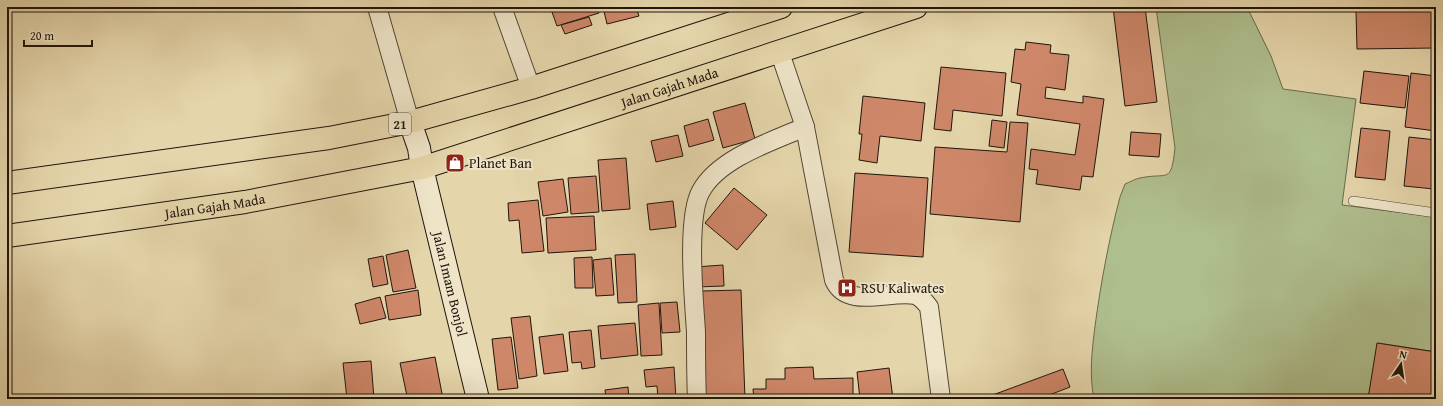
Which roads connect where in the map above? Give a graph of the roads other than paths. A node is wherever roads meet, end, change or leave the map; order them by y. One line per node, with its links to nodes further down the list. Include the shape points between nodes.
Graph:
1 (377, 7): 7 (street)
2 (502, 7): 6 (street)
3 (781, 7): 6 (highway, 21)
4 (916, 7): 5 (highway, Jalan Gajah Mada)
5 (780, 52): 8 (street); 9 (highway, Jalan Gajah Mada)
6 (531, 88): 7 (highway, 21)
7 (410, 122): 9 (street, via 419,148); 10 (highway, 21, via 329,138)
8 (805, 127): 15 (street, via 733,160 714,175 701,191 695,213 692,253); 16 (street, via 837,287 855,296 914,295 925,301 929,307)
9 (422, 168): 13 (highway, Jalan Gajah Mada, via 245,202); 14 (street, Jalan Imam Bonjol)
10 (7, 183)
11 (1353, 201): 12 (lane)
12 (1436, 213)
13 (7, 236)
14 (478, 399)
15 (697, 399)
16 (941, 399)

